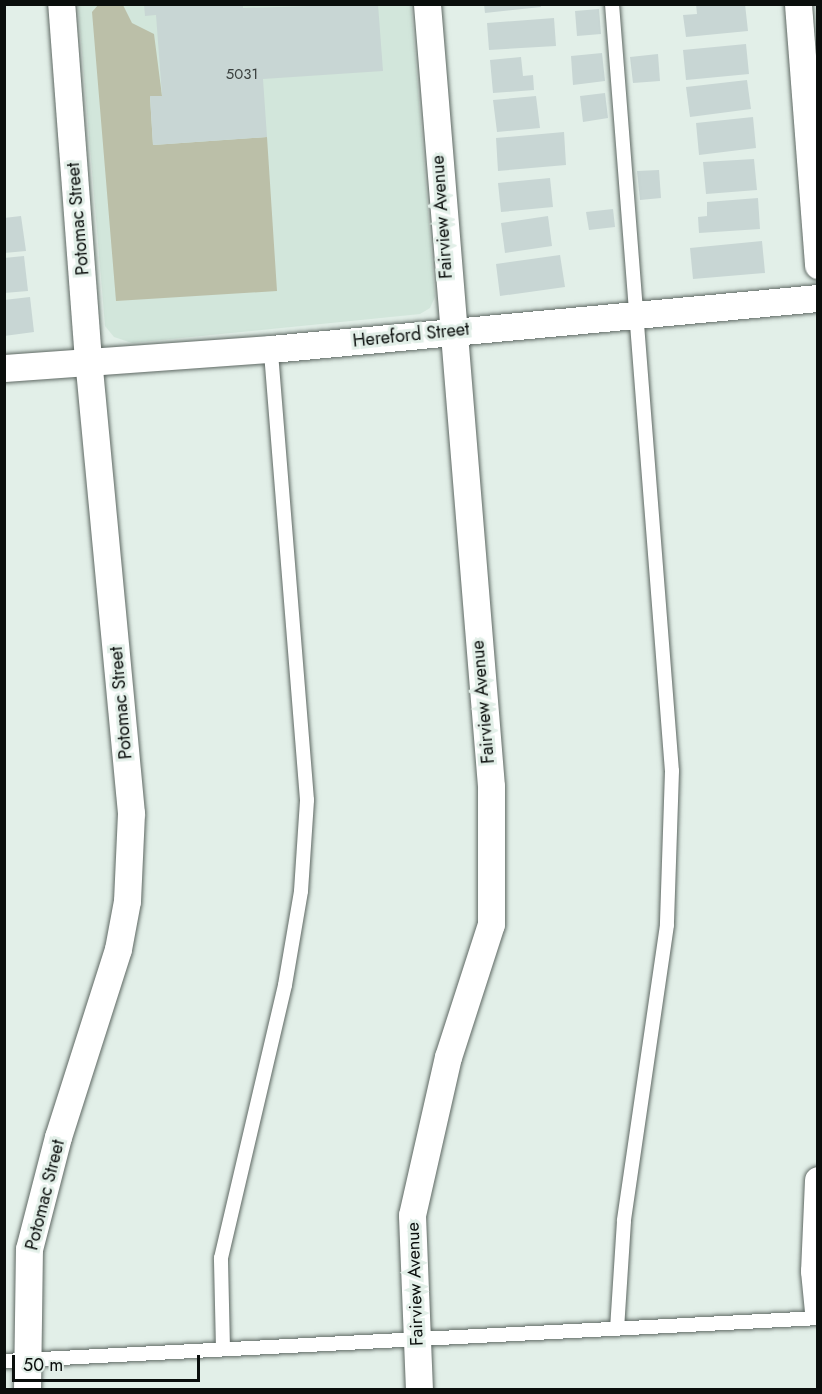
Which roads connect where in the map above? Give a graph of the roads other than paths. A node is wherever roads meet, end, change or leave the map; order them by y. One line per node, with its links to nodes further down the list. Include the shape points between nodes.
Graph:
1 (61, 4): 10 (street, Potomac Street)
2 (426, 4): 8 (street, Fairview Avenue)
3 (612, 4): 7 (lane)
4 (798, 4): 5 (street)
5 (818, 264)
6 (818, 298): 7 (street, Hereford Street)
7 (634, 312): 8 (street, Hereford Street); 15 (lane, via 672,771 672,844 660,990 624,1221)
8 (451, 330): 9 (street, Hereford Street); 16 (street, Fairview Avenue, via 490,786 491,924 448,1057 412,1215)
9 (271, 349): 10 (street, Hereford Street); 17 (lane, via 307,800 301,891 285,985 221,1258)
10 (88, 360): 11 (street, Hereford Street); 18 (street, Potomac Street, via 131,813 127,901 118,949 58,1137 29,1249)
11 (4, 368)
12 (818, 1180): 13 (street)
13 (818, 1311)
14 (818, 1318): 15 (lane)
15 (617, 1328): 16 (lane)
16 (416, 1341): 17 (lane); 20 (street, Fairview Avenue)
17 (223, 1349): 18 (lane)
18 (15, 1360): 19 (street, Potomac Street)
19 (27, 1389)
20 (419, 1389)

